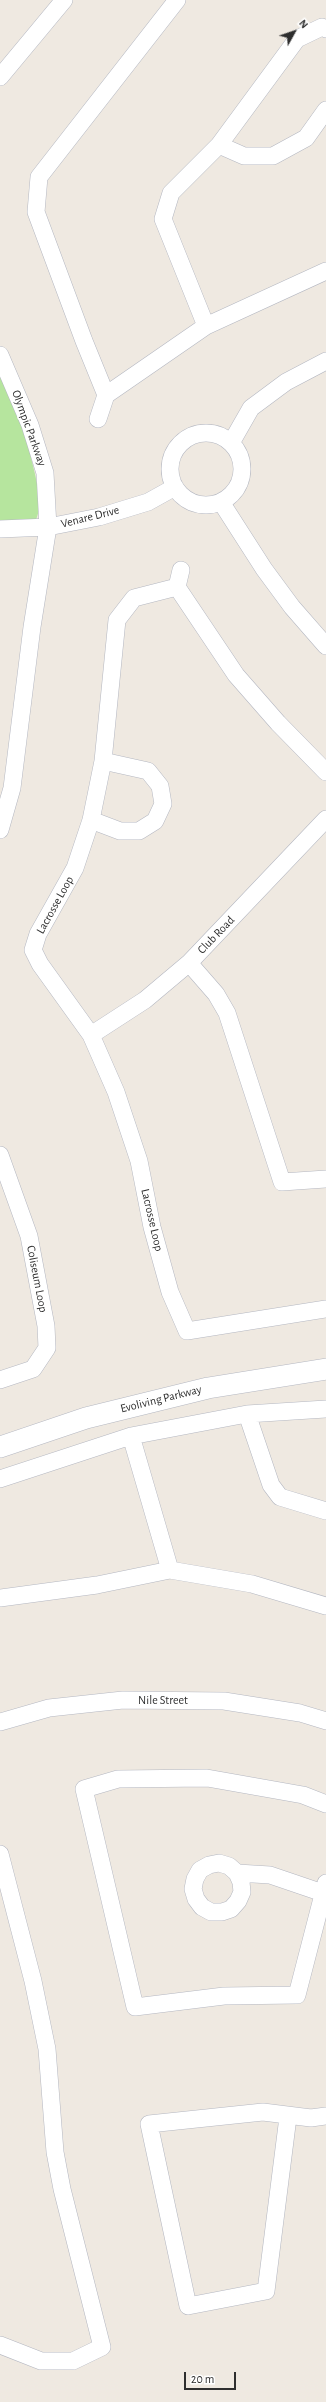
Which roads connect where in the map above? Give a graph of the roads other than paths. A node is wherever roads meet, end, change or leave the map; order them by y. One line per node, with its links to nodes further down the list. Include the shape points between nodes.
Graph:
1 (64, 0): 4 (street)
2 (177, 0): 11 (street, via 39,177 36,212)
3 (326, 29): 6 (street, via 322,27 297,40)
4 (0, 77)
5 (326, 110): 6 (street, via 306,138 273,156 244,156)
6 (219, 145): 8 (street, via 170,193 163,219)
7 (326, 271): 8 (street)
8 (206, 326): 11 (street)
9 (0, 355): 16 (street, Olympic Parkway, via 30,425 45,473)
10 (326, 362): 13 (street, via 286,382 251,408)
11 (106, 395): 12 (street)
12 (98, 419)
13 (231, 443): 14 (street, via 210,434 188,438 173,454 170,465); 15 (street, via 238,453 241,475 231,495)
14 (175, 487): 15 (street, via 181,495 200,505); 16 (street, Venare Drive, via 148,502 99,517)
15 (221, 502): 20 (street, via 264,569 292,607)
16 (48, 527): 17 (street, Venare Drive); 25 (street, Olympic Parkway, via 32,627 12,788)
17 (0, 529)
18 (181, 570): 19 (street)
19 (177, 587): 21 (street, Lacrosse Loop, via 134,598 117,620); 22 (street, via 236,676 278,724)
20 (326, 646)
21 (103, 761): 24 (street, Lacrosse Loop); 24 (street, via 148,772 160,786 163,804 155,821 139,831 120,831)
22 (326, 772)
23 (326, 819): 26 (street, Club Road)
24 (90, 820): 27 (street, Lacrosse Loop, via 75,868 38,934 33,950 40,964)
25 (0, 830)
26 (189, 963): 27 (street, Club Road, via 145,1000); 29 (street, via 216,994 227,1012 282,1182)
27 (91, 1035): 30 (street, Lacrosse Loop, via 116,1092 139,1161 152,1227 170,1292 187,1331)
28 (0, 1155): 32 (street, Coliseum Loop, via 29,1236 46,1326 46,1348 33,1369)
29 (326, 1179)
30 (326, 1309)
31 (326, 1369): 36 (street, Evoliving Parkway, via 208,1388 86,1418)
32 (0, 1380)
33 (326, 1409): 34 (street)
34 (247, 1414): 35 (street); 38 (street, via 271,1485 280,1496)
35 (131, 1436): 37 (street); 39 (street)
36 (0, 1447)
37 (0, 1479)
38 (326, 1511)
39 (170, 1570): 40 (street, via 97,1585); 41 (street, via 252,1584)
40 (0, 1598)
41 (326, 1606)
42 (0, 1722): 43 (street, Nile Street, via 49,1708 123,1700 224,1701 300,1713)
43 (326, 1722)
44 (326, 1804): 47 (street, via 289,1792 207,1778 118,1779 84,1789 134,2007 224,1996 298,1995)
45 (0, 1854): 48 (street)
46 (237, 1873): 47 (street, via 270,1875)
47 (324, 1888)
48 (6, 1899): 51 (street, via 47,2049 55,2152 102,2347 73,2361 41,2361)
49 (288, 2116): 49 (street, via 263,2112 149,2124 188,2306 266,2291); 50 (street)
50 (326, 2116)
51 (0, 2345)

